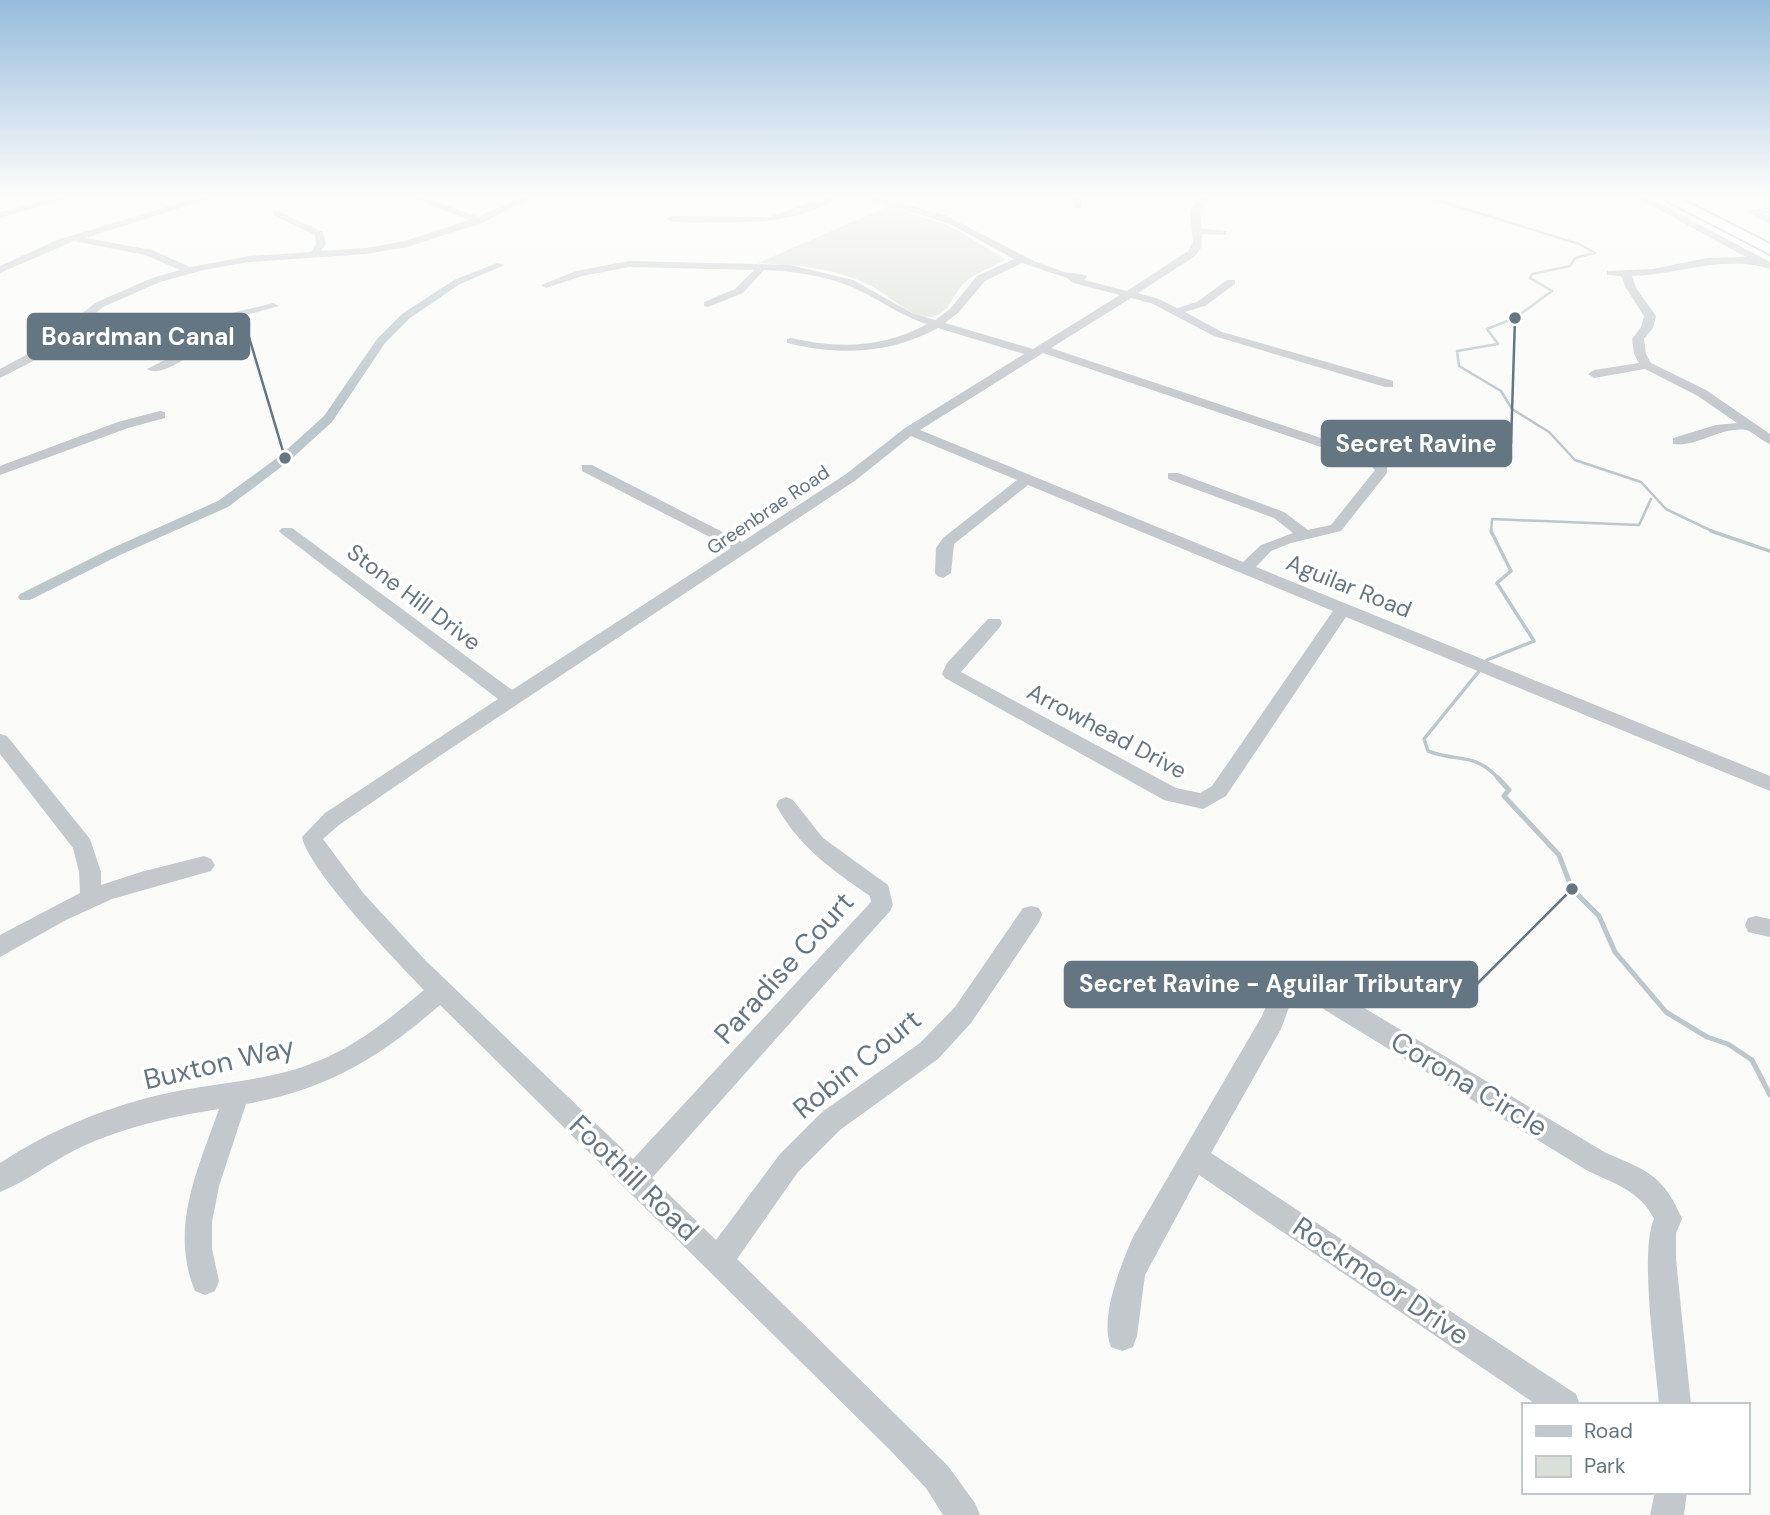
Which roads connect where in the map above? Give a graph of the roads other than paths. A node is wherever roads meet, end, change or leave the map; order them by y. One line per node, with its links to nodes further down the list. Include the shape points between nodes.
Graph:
1 (179, 266): 10 (street)
2 (215, 266): 10 (street)
3 (620, 266): 14 (street)
4 (704, 266): 9 (street)
5 (1009, 266): 20 (street, via 978,280 954,311)
6 (1039, 266): 15 (street, via 1102,289)
7 (1172, 266): 15 (street, Greenbrae Road)
8 (1678, 266): 12 (street)
9 (761, 267): 16 (street, via 742,290); 20 (street, via 849,282)
10 (188, 271): 21 (street, via 110,299)
11 (1611, 273): 12 (street)
12 (1626, 274): 24 (street, via 1650,316 1638,339)
13 (1231, 282): 18 (street, via 1201,303)
14 (545, 285)
15 (1129, 293): 18 (street); 23 (street, Greenbrae Road)
16 (708, 304)
17 (273, 306): 19 (street)
18 (1178, 311): 28 (street, via 1217,334)
19 (208, 323): 21 (street, via 155,332); 25 (street, via 208,335 196,347)
20 (933, 324): 22 (street, via 897,341 864,348 827,348); 23 (street, via 976,342)
21 (63, 336): 26 (street)
22 (791, 341)
23 (1032, 353): 31 (street, Greenbrae Road); 39 (street, via 1373,460 1382,470 1336,528)
24 (1647, 365): 27 (street); 30 (street, via 1702,393)
25 (153, 369)
26 (0, 374)
27 (1594, 374)
28 (1389, 384)
29 (160, 415): 35 (street)
30 (1749, 426): 32 (street); 33 (street)
31 (910, 431): 37 (street, Aguilar Road); 40 (street, Greenbrae Road, via 863,470)
32 (1678, 440)
33 (1770, 440)
34 (587, 468): 40 (street)
35 (0, 471)
36 (1173, 476): 39 (street, via 1279,515)
37 (1027, 479): 41 (street, Aguilar Road); 42 (street, via 948,541)
38 (287, 531): 45 (street, Stone Hill Drive)
39 (1306, 535): 41 (street, via 1266,548)
40 (744, 549): 45 (street, Greenbrae Road)
41 (1245, 569): 43 (street, Aguilar Road)
42 (943, 573)
43 (1343, 609): 44 (street, Arrowhead Drive, via 1219,791 1203,801 1171,795 951,674); 47 (street, Aguilar Road)
44 (994, 623)
45 (512, 700): 49 (street, Greenbrae Road, via 332,819)
46 (0, 741): 51 (street, via 83,845)
47 (1770, 784)
48 (786, 805): 57 (street, Paradise Court, via 815,846 880,891 882,905)
49 (312, 837): 54 (street, Foothill Road, via 314,846 356,900)
50 (204, 865): 51 (street)
51 (91, 897): 53 (street)
52 (1031, 915): 59 (street, Robin Court, via 963,1015 929,1051 831,1121 789,1163)
53 (0, 947)
54 (441, 990): 55 (street, Buxton Way, via 347,1060 297,1081); 57 (street, Foothill Road)
55 (236, 1096): 58 (street, Buxton Way, via 181,1103 108,1122 45,1151); 60 (street, via 201,1206 197,1236)
56 (1196, 1157): 61 (street, Corona Circle, via 1131,1275); 62 (street, Rockmoor Drive); 63 (street, Corona Circle, via 1272,1021 1283,989 1294,982 1308,984 1597,1162 1643,1181 1662,1200 1668,1219 1662,1233 1662,1259)
57 (634, 1178): 59 (street, Foothill Road)
58 (0, 1179)
59 (718, 1261): 65 (street, Foothill Road, via 901,1439 937,1477)
60 (205, 1281)
61 (1122, 1336)
62 (1562, 1403)
63 (1675, 1403)
64 (1671, 1494): 66 (street)
65 (963, 1515)
66 (1667, 1515)

